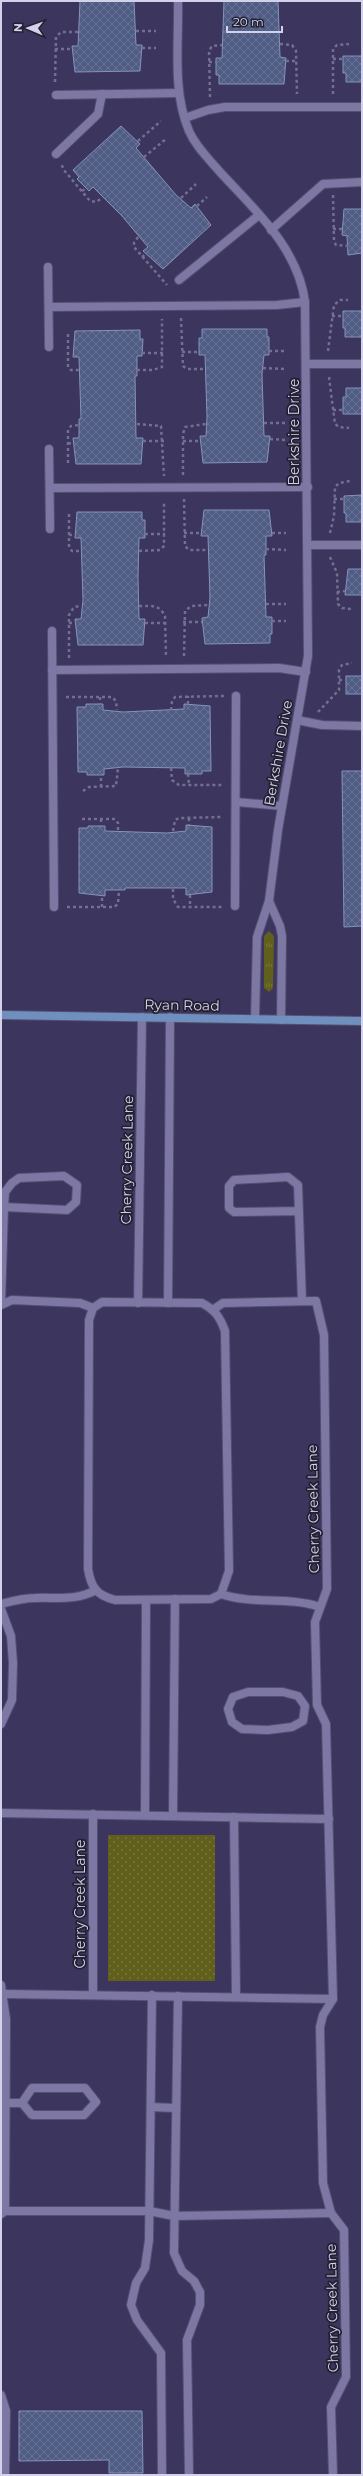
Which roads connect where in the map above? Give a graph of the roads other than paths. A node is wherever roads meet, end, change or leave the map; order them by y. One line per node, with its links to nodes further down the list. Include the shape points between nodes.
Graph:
1 (178, 1): 3 (street, Berkshire Drive)
2 (55, 91): 4 (street)
3 (179, 93): 4 (street); 6 (street, Berkshire Drive)
4 (102, 94): 7 (street, via 98,114)
5 (362, 107): 6 (street, via 225,107)
6 (184, 118): 9 (street, Berkshire Drive, via 196,144)
7 (56, 154)
8 (362, 182): 10 (street, via 323,184)
9 (259, 214): 10 (street, Berkshire Drive); 12 (street)
10 (271, 230): 13 (street, Berkshire Drive, via 298,269)
11 (48, 267): 14 (street)
12 (180, 280)
13 (305, 302): 14 (street, via 277,306); 16 (street, Berkshire Drive)
14 (49, 307): 15 (street)
15 (49, 347)
16 (307, 364): 17 (street); 19 (street, Berkshire Drive)
17 (362, 364)
18 (50, 449): 20 (street)
19 (308, 487): 20 (street); 22 (street, Berkshire Drive)
20 (50, 488): 21 (street)
21 (50, 529)
22 (308, 545): 23 (street); 26 (street, Berkshire Drive)
23 (362, 545)
24 (52, 631): 25 (street)
25 (52, 670): 26 (street, via 279,668); 34 (street)
26 (306, 672): 28 (street, Berkshire Drive)
27 (233, 696): 30 (street)
28 (297, 720): 29 (street, via 322,725); 31 (street, Berkshire Drive)
29 (362, 726)
30 (236, 802): 31 (street); 33 (street)
31 (282, 806): 32 (street, Berkshire Drive)
32 (269, 901): 38 (street, Berkshire Drive, via 257,937); 39 (street, via 282,936)
33 (232, 906)
34 (57, 908)
35 (1, 1015): 36 (main road, Ryan Road)
36 (142, 1017): 37 (main road, Ryan Road); 44 (street, Cherry Creek Lane)
37 (170, 1017): 38 (main road, Ryan Road); 45 (street)
38 (255, 1019): 39 (main road, Ryan Road)
39 (281, 1020): 40 (main road, Ryan Road)
40 (362, 1021)
41 (4, 1207): 41 (street, via 5,1192 19,1178 64,1176 77,1185 76,1202 67,1210); 46 (street)
42 (299, 1211): 42 (street, via 298,1185 288,1177 234,1180 229,1186 230,1208 234,1212); 43 (street)
43 (302, 1301): 48 (street, Cherry Creek Lane, via 223,1303); 54 (street, Cherry Creek Lane, via 316,1301 324,1334 327,1589)
44 (138, 1303): 45 (street); 47 (street, via 102,1302)
45 (168, 1303): 48 (street, via 202,1303)
46 (1, 1304): 47 (street, via 12,1300 80,1303)
47 (93, 1308): 49 (street, via 89,1320 88,1569 91,1584)
48 (214, 1309): 50 (street, via 221,1318 225,1331 229,1571)
49 (96, 1590): 52 (street, via 105,1598 115,1600); 53 (street, via 85,1596 72,1598 33,1598)
50 (221, 1594): 51 (street, via 211,1599); 54 (street, via 234,1598 287,1600)
51 (175, 1599): 52 (street); 62 (street)
52 (146, 1600): 61 (street)
53 (1, 1604)
54 (320, 1607): 56 (street, Cherry Creek Lane, via 315,1622)
55 (1, 1609): 58 (street, via 11,1636 13,1663 12,1700)
56 (317, 1705): 57 (street); 64 (street, Cherry Creek Lane, via 326,1724)
57 (305, 1706): 57 (street, via 298,1696 283,1692 248,1692 232,1697 228,1709 232,1722 242,1728 268,1730 292,1727 303,1721)
58 (1, 1724)
59 (1, 1813): 60 (street)
60 (93, 1814): 61 (street); 67 (street, Cherry Creek Lane)
61 (145, 1814): 62 (street)
62 (174, 1815): 63 (street)
63 (234, 1818): 64 (street); 70 (street)
64 (329, 1818): 71 (street, Cherry Creek Lane)
65 (1, 1985): 66 (street)
66 (4, 1994): 67 (street); 72 (street)
67 (93, 1995): 68 (street)
68 (152, 1996): 69 (street); 74 (street)
69 (178, 1996): 70 (street); 75 (street)
70 (236, 1997): 71 (street)
71 (333, 1999): 78 (street, Cherry Creek Lane, via 323,2015 320,2027 323,2183)
72 (6, 2102): 73 (street); 77 (street)
73 (22, 2103): 73 (street, via 32,2114 84,2114 96,2102 85,2088 32,2088)
74 (151, 2107): 75 (street); 76 (street)
75 (176, 2108): 79 (street)
76 (149, 2211): 77 (street); 79 (street); 82 (street, via 146,2268 136,2283 131,2305 137,2320 161,2353)
77 (3, 2212)
78 (331, 2213): 79 (street); 84 (street, Cherry Creek Lane, via 344,2230 346,2377 331,2407)
79 (174, 2216): 83 (street, via 174,2253 182,2271 200,2292 200,2305 188,2340)
80 (1, 2395): 81 (street, via 6,2411)
81 (5, 2475)
82 (162, 2475)
83 (189, 2475)
84 (333, 2475)

